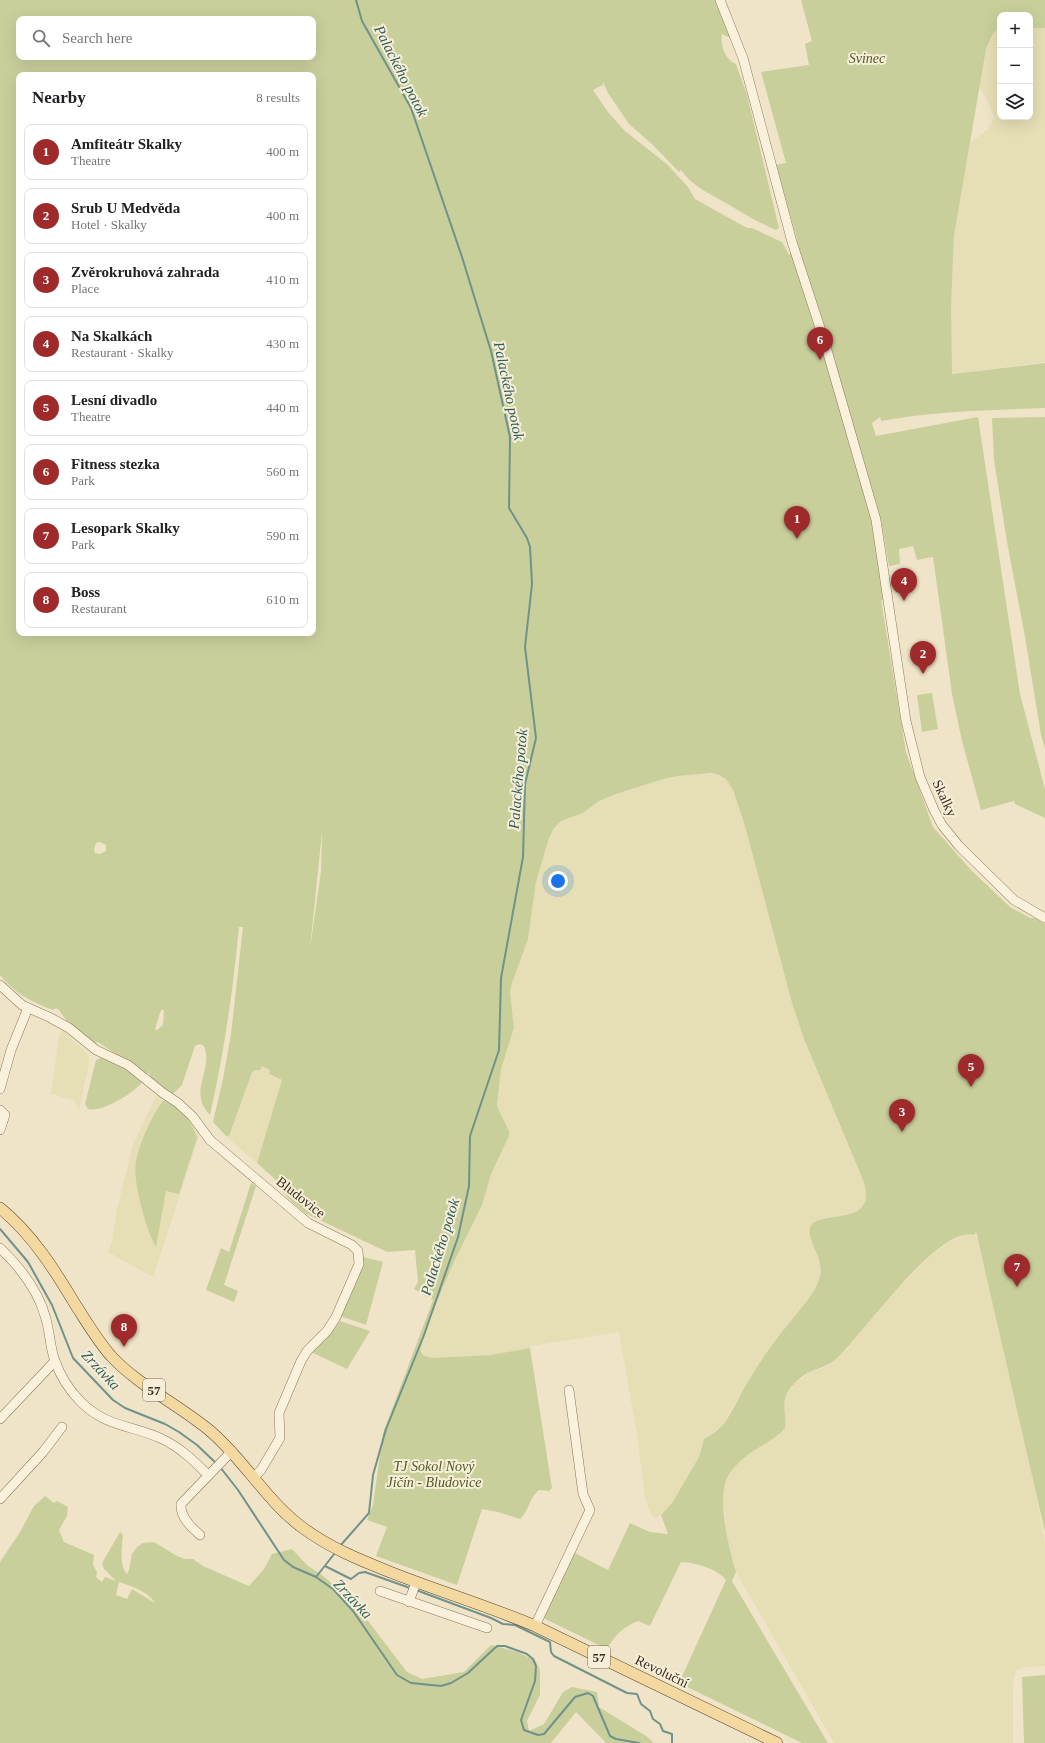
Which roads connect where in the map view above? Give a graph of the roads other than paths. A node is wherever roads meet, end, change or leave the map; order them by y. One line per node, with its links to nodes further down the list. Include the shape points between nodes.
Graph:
1 (720, 0): 2 (street, Skalky, via 744,58 792,242 824,340 876,520 911,748 920,777 936,815 959,846 1014,900)
2 (1045, 918)
3 (0, 985): 4 (street, Bludovice)
4 (28, 1008): 5 (street, via 11,1050); 16 (street, Bludovice, via 50,1017 69,1028 96,1050 128,1065 178,1102 210,1140 308,1224 352,1245 358,1251 358,1264 336,1317 301,1361 279,1414 280,1438)
5 (0, 1089)
6 (0, 1110): 7 (street, via 5,1115)
7 (0, 1130)
8 (0, 1208): 14 (main road, 57, via 37,1245 95,1335 111,1355)
9 (0, 1248): 10 (street, via 12,1259 37,1295 46,1318)
10 (55, 1361): 12 (street); 15 (street, via 69,1387 95,1414 123,1427 159,1437 173,1444)
11 (569, 1390): 22 (street, via 584,1496 590,1510)
12 (0, 1419)
13 (62, 1427): 17 (street)
14 (232, 1451): 15 (street); 16 (main road, 57)
15 (210, 1473): 18 (street, via 180,1506 187,1523)
16 (254, 1477): 19 (main road, Revoluční / 57, via 306,1531 336,1550)
17 (0, 1499)
18 (200, 1535)
19 (415, 1587): 21 (street); 22 (main road, Revoluční / 57, via 486,1606)
20 (380, 1591): 21 (street)
21 (409, 1602): 23 (street)
22 (535, 1626): 24 (main road, Revoluční / 57)
23 (487, 1628)
24 (777, 1743)

